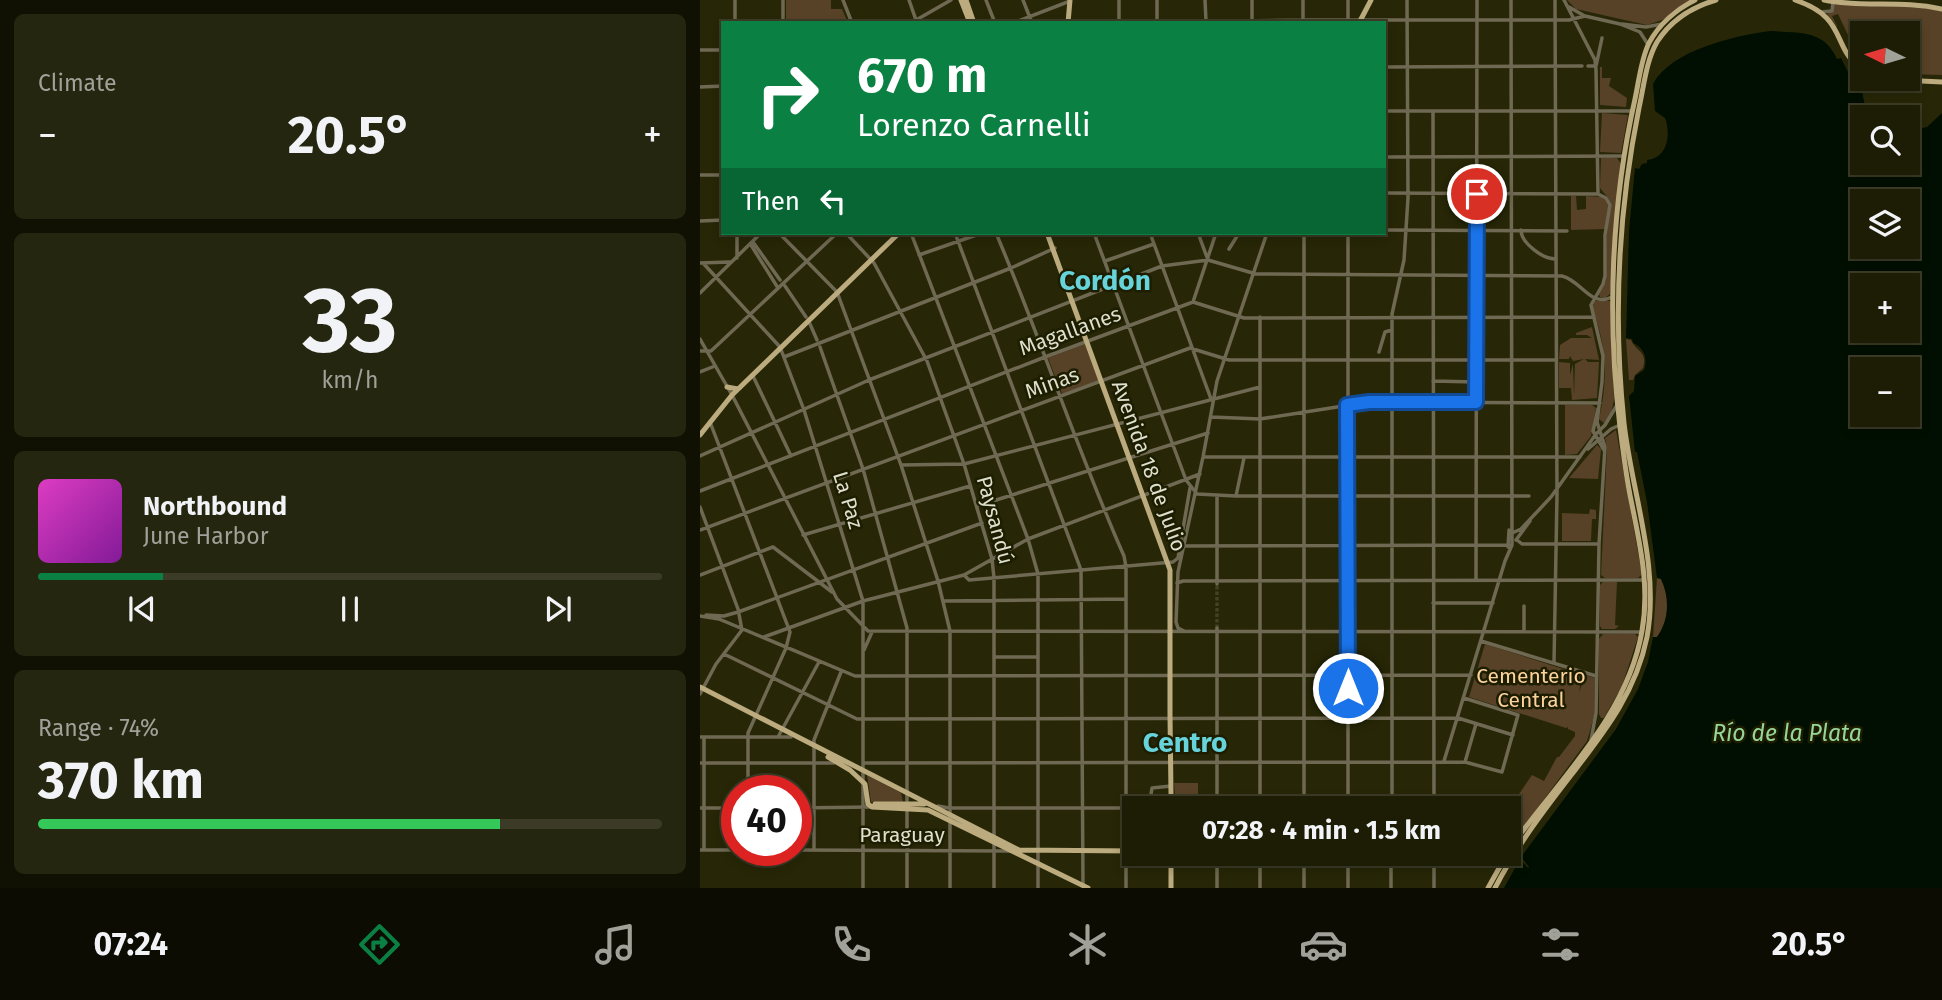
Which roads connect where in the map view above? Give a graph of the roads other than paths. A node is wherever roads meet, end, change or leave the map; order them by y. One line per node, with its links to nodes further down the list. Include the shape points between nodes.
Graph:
1 (735, 0): 37 (street)
2 (783, 0): 38 (street)
3 (843, 0): 39 (street)
4 (909, 0): 40 (street)
5 (951, 0): 40 (street)
6 (963, 0): 41 (main road)
7 (986, 0): 42 (street)
8 (1023, 0): 32 (street)
9 (1119, 0): 46 (street)
10 (1157, 0): 47 (street)
11 (1205, 0): 48 (street)
12 (1252, 0): 49 (street)
13 (1304, 0): 50 (street)
14 (1348, 0): 51 (street)
15 (1369, 0): 52 (main road)
16 (1407, 0): 35 (street)
17 (1477, 0): 53 (street)
18 (1511, 0): 54 (street)
19 (1555, 0): 36 (street)
20 (1564, 0): 28 (street)
21 (1695, 0): 27 (main road); 29 (street)
22 (1716, 0): 29 (main road)
23 (1795, 0): 31 (main road)
24 (1824, 0): 26 (main road)
25 (1070, 1): 32 (street); 45 (main road)
26 (1832, 1): 30 (main road, via 1906,1); 31 (street, via 1832,10)
27 (1687, 3): 55 (main road)
28 (1569, 7): 33 (street); 34 (street)
29 (1692, 9): 81 (main road, via 1670,26 1654,47)
30 (1942, 9)
31 (1821, 12): 61 (main road, via 1832,22)
32 (1030, 16): 43 (street); 44 (street)
33 (1585, 16): 34 (street); 56 (street)
34 (1574, 19): 36 (street); 66 (street)
35 (1407, 20): 52 (street); 53 (street); 68 (street)
36 (1555, 20): 54 (street); 63 (street)
37 (735, 21)
38 (783, 21)
39 (851, 21)
40 (916, 21)
41 (971, 21)
42 (994, 21)
43 (1018, 21)
44 (1031, 21)
45 (1068, 21)
46 (1120, 21)
47 (1157, 21)
48 (1206, 21)
49 (1252, 21)
50 (1303, 21): 51 (street)
51 (1348, 21): 52 (street)
52 (1358, 21)
53 (1477, 21): 54 (street); 69 (street)
54 (1511, 21): 62 (street)
55 (1663, 24): 56 (street); 58 (main road)
56 (1637, 28): 58 (street)
57 (1602, 38): 66 (street)
58 (1648, 46): 81 (main road)
59 (700, 50): 60 (street)
60 (721, 50)
61 (1850, 56)
62 (1511, 66): 63 (street); 69 (street); 78 (street)
63 (1555, 66): 64 (street); 79 (street)
64 (1582, 66)
65 (1588, 66): 66 (street)
66 (1596, 66): 80 (street)
67 (1386, 67): 68 (street)
68 (1408, 67): 69 (street); 75 (street)
69 (1477, 67): 77 (street)
70 (1920, 81): 71 (main road)
71 (1942, 82)
72 (721, 86): 73 (street)
73 (700, 87)
74 (1386, 111): 75 (street)
75 (1408, 111): 76 (street); 83 (street)
76 (1433, 111): 77 (street); 84 (street)
77 (1477, 111): 78 (street); 85 (street)
78 (1511, 111): 79 (street); 82 (street)
79 (1555, 111): 80 (street); 86 (street)
80 (1597, 111): 81 (street); 87 (street)
81 (1635, 112): 89 (main road)
82 (1511, 155): 85 (street); 86 (street); 96 (street)
83 (1408, 156): 84 (street); 88 (street); 93 (street)
84 (1433, 156): 85 (street); 94 (street)
85 (1477, 156): 95 (street)
86 (1555, 156): 87 (street); 97 (street)
87 (1597, 156): 89 (street); 98 (street)
88 (1386, 157)
89 (1628, 157): 160 (main road, via 1617,229); 246 (main road, via 1618,306)
90 (700, 175): 91 (street)
91 (721, 175)
92 (1386, 193): 93 (street)
93 (1408, 193): 94 (street); 102 (street)
94 (1433, 193): 95 (street); 103 (street)
95 (1477, 194): 96 (street); 104 (street)
96 (1511, 194): 97 (street); 105 (street)
97 (1555, 194): 98 (street); 107 (street)
98 (1598, 194): 162 (street, via 1610,207 1605,281)
99 (721, 220): 100 (street)
100 (700, 221)
101 (1386, 230): 102 (street)
102 (1406, 230): 103 (street); 147 (street)
103 (1433, 230): 104 (street); 148 (street)
104 (1477, 230): 105 (street); 149 (street)
105 (1511, 230): 106 (street); 150 (street)
106 (1521, 230): 107 (street); 135 (street, via 1524,240 1545,257)
107 (1555, 230): 108 (street); 135 (street)
108 (1567, 231)
109 (737, 235): 134 (street)
110 (759, 235): 129 (street)
111 (781, 235): 138 (street)
112 (835, 235): 138 (street)
113 (848, 235): 136 (street, Paysandú)
114 (898, 235): 136 (main road)
115 (912, 235): 133 (street)
116 (956, 235): 128 (street)
117 (976, 235): 128 (street)
118 (997, 235): 143 (street)
119 (1049, 235): 131 (main road, Avenida 18 de Julio)
120 (1095, 235): 139 (street)
121 (1151, 235): 130 (street)
122 (1199, 235): 137 (street)
123 (1215, 235): 137 (street)
124 (1238, 235): 132 (street)
125 (1266, 235): 144 (street)
126 (1304, 235): 145 (street)
127 (1348, 235): 146 (street)
128 (958, 241): 133 (street); 154 (street)
129 (752, 243): 134 (street); 153 (street); 157 (street)
130 (1154, 244): 139 (street); 142 (street)
131 (1054, 249): 143 (street); 163 (main road, Avenida 18 de Julio)
132 (1229, 249)
133 (919, 255): 161 (street)
134 (737, 258): 140 (street)
135 (1555, 259): 151 (street)
136 (871, 260): 158 (main road); 166 (street, Paysandú)
137 (1208, 260): 142 (street); 144 (street); 164 (street)
138 (806, 261): 157 (street); 158 (street)
139 (1105, 261): 155 (street)
140 (732, 262): 141 (street); 152 (street)
141 (701, 263): 152 (street, La Paz)
142 (1162, 266): 155 (street); 165 (street)
143 (1011, 268): 154 (street); 172 (street)
144 (1254, 274): 145 (street); 169 (street)
145 (1304, 275): 146 (street); 173 (street)
146 (1348, 275): 147 (street); 174 (street)
147 (1401, 275): 148 (street); 175 (street)
148 (1433, 275): 149 (street); 176 (street)
149 (1476, 276): 150 (street); 177 (street)
150 (1511, 276): 151 (street); 178 (street)
151 (1555, 276): 162 (street, via 1568,277); 179 (street)
152 (717, 277): 159 (street); 167 (street, La Paz)
153 (780, 280)
154 (974, 283): 161 (street); 184 (street)
155 (1114, 285): 163 (street); 181 (street)
156 (785, 286): 168 (street)
157 (778, 288): 167 (street)
158 (837, 292): 183 (street); 188 (main road)
159 (700, 293)
160 (1614, 296): 162 (street); 231 (main road)
161 (935, 298): 166 (street); 190 (street)
162 (1594, 298): 171 (street)
163 (1073, 300): 172 (street); 187 (main road, Avenida 18 de Julio)
164 (1193, 302): 165 (street, Magallanes); 169 (street)
165 (1178, 308): 181 (street, Magallanes); 191 (street)
166 (901, 312): 183 (street); 197 (street, Paysandú)
167 (751, 314): 188 (street, La Paz); 193 (street)
168 (806, 317)
169 (1239, 317): 170 (street); 198 (street)
170 (1260, 317): 173 (street); 199 (street)
171 (1593, 317): 179 (street); 230 (street, via 1603,356)
172 (1030, 318): 184 (street); 196 (street)
173 (1304, 318): 174 (street); 200 (street)
174 (1348, 318): 175 (street); 201 (street)
175 (1392, 318): 176 (street); 182 (street)
176 (1434, 318): 177 (street); 203 (street)
177 (1476, 318): 178 (street); 204 (street)
178 (1511, 318): 179 (street); 205 (street)
179 (1555, 318): 206 (street)
180 (810, 324): 186 (street)
181 (1129, 326): 187 (street, Magallanes); 207 (street)
182 (1392, 330): 194 (street, via 1385,332); 202 (street)
183 (850, 331): 195 (street); 212 (street)
184 (992, 332): 190 (street); 210 (street)
185 (700, 339): 193 (street)
186 (817, 340)
187 (1088, 341): 196 (street, Magallanes); 213 (main road, Avenida 18 de Julio)
188 (780, 347): 195 (street, La Paz); 211 (main road)
189 (820, 347): 221 (street)
190 (954, 347): 197 (street); 217 (street)
191 (1193, 348): 198 (street); 207 (street, Minas); 224 (street)
192 (700, 351): 193 (street)
193 (707, 351): 208 (street)
194 (1379, 352)
195 (784, 357): 233 (street, La Paz)
196 (1045, 357): 210 (street, Magallanes); 222 (street)
197 (926, 358): 212 (street); 223 (street, Paysandú)
198 (1225, 359): 199 (street); 224 (street)
199 (1260, 360): 200 (street); 218 (street)
200 (1304, 360): 201 (street); 235 (street)
201 (1347, 360): 202 (street); 232 (street)
202 (1392, 360): 203 (street); 225 (street)
203 (1433, 360): 204 (street); 214 (street)
204 (1476, 360): 205 (street); 215 (street)
205 (1511, 360): 206 (street); 228 (street)
206 (1555, 360): 229 (street)
207 (1143, 365): 213 (street, Minas); 236 (street)
208 (715, 366): 209 (street); 216 (street)
209 (700, 372)
210 (1007, 372): 217 (street, Magallanes); 234 (street)
211 (752, 374): 219 (main road); 241 (street)
212 (869, 380): 221 (street); 239 (street)
213 (1103, 381): 222 (street, Minas); 243 (main road, Avenida 18 de Julio)
214 (1433, 381): 215 (street); 226 (street)
215 (1476, 382): 227 (street)
216 (727, 387): 219 (main road); 220 (street)
217 (970, 387): 223 (street, Magallanes); 244 (street)
218 (1260, 387): 224 (street); 238 (street)
219 (737, 389): 220 (main road)
220 (732, 395): 240 (main road); 248 (street)
221 (837, 395): 233 (street); 249 (street)
222 (1060, 397): 234 (street, Minas); 253 (street)
223 (941, 398): 239 (street, Magallanes); 252 (street, Paysandú)
224 (1213, 399): 236 (street); 237 (street)
225 (1392, 402): 226 (street); 232 (street); 267 (street)
226 (1433, 402): 227 (street); 268 (street)
227 (1476, 402): 228 (street); 269 (street)
228 (1511, 403): 229 (street); 270 (street)
229 (1555, 403): 230 (street); 271 (street)
230 (1600, 403): 242 (street); 255 (street, via 1594,424)
231 (1618, 403): 245 (street); 246 (main road)
232 (1347, 405): 235 (street); 266 (street)
233 (804, 410): 241 (street); 259 (street, La Paz)
234 (1021, 411): 244 (street, Minas); 256 (street)
235 (1304, 412): 238 (street); 276 (street)
236 (1161, 413): 243 (street); 257 (street)
237 (1211, 417): 238 (street); 250 (street)
238 (1260, 419): 275 (street)
239 (884, 420): 249 (street, Magallanes); 260 (street)
240 (710, 422): 251 (main road); 258 (street)
241 (776, 422): 248 (street); 264 (street)
242 (1597, 422): 245 (street); 247 (street)
243 (1118, 424): 253 (street); 273 (main road, Avenida 18 de Julio)
244 (984, 425): 252 (street, Minas); 261 (street)
245 (1605, 425): 247 (street)
246 (1622, 425): 254 (street); 357 (main road); 399 (main road, via 1649,565)
247 (1599, 431): 254 (street); 255 (street)
248 (751, 433): 258 (street); 279 (street)
249 (851, 433): 259 (street, Magallanes); 280 (street)
250 (1208, 433): 257 (street); 265 (street)
251 (700, 435)
252 (954, 435): 260 (street, Minas); 277 (street, Paysandú)
253 (1074, 435): 256 (street); 281 (street)
254 (1603, 436): 255 (street); 262 (street)
255 (1596, 439): 262 (street); 272 (street)
256 (1035, 445): 261 (street); 286 (street)
257 (1173, 445): 273 (street); 284 (street)
258 (720, 447): 263 (street); 283 (street)
259 (816, 447): 264 (street, Magallanes); 285 (street, La Paz)
260 (897, 455): 278 (street); 280 (street, Minas)
261 (995, 455): 277 (street); 292 (street)
262 (1604, 455): 324 (street)
263 (700, 456)
264 (792, 456): 279 (street, Magallanes)
265 (1203, 457): 274 (street); 282 (street)
266 (1348, 457): 267 (street); 276 (street); 300 (street)
267 (1392, 457): 268 (street); 301 (street)
268 (1433, 457): 269 (street); 302 (street)
269 (1476, 457): 270 (street); 295 (street)
270 (1511, 457): 271 (street); 296 (street)
271 (1555, 457): 272 (street); 289 (street)
272 (1580, 457): 289 (street)
273 (1131, 458): 281 (street); 293 (main road, Avenida 18 de Julio)
274 (1244, 458): 275 (street); 298 (street)
275 (1260, 458): 276 (street); 299 (street)
276 (1304, 458): 294 (street)
277 (964, 464): 278 (street); 287 (street, Paysandú)
278 (901, 465): 306 (street)
279 (767, 466): 283 (street, Magallanes); 304 (street)
280 (863, 469): 285 (street, Minas); 312 (street)
281 (1088, 472): 286 (street); 310 (street)
282 (1199, 474): 284 (street); 291 (street)
283 (732, 479): 290 (street, Magallanes); 311 (street)
284 (1186, 480): 288 (street); 293 (street)
285 (826, 482): 304 (street, Minas); 315 (street, La Paz)
286 (1049, 484): 292 (street); 316 (street)
287 (970, 486): 306 (street); 308 (street, Paysandú)
288 (1191, 488): 291 (street); 330 (street)
289 (1556, 488): 305 (street); 307 (street)
290 (700, 491)
291 (1195, 492): 297 (street); 330 (street)
292 (1012, 495): 308 (street); 321 (street)
293 (1145, 495): 310 (street); 338 (main road, Avenida 18 de Julio)
294 (1304, 495): 299 (street); 300 (street); 333 (street)
295 (1476, 495): 296 (street); 302 (street); 327 (street)
296 (1511, 495): 303 (street); 319 (street)
297 (1217, 496): 298 (street); 331 (street)
298 (1236, 496): 299 (street)
299 (1260, 496): 332 (street)
300 (1348, 496): 301 (street); 334 (street)
301 (1392, 496): 302 (street); 325 (street)
302 (1433, 496): 326 (street)
303 (1529, 496)
304 (784, 499): 311 (street, Minas); 320 (street)
305 (1547, 499): 307 (street); 313 (street)
306 (914, 503): 312 (street); 323 (street)
307 (1556, 503): 329 (street)
308 (976, 506): 314 (street, Paysandú)
309 (700, 507): 317 (street)
310 (1103, 510): 316 (street); 340 (street)
311 (744, 514): 317 (street, Minas); 335 (street)
312 (875, 514): 315 (street); 336 (street)
313 (1530, 520): 319 (street); 322 (street)
314 (982, 523): 323 (street); 337 (street, Paysandú)
315 (839, 524): 320 (street); 341 (street, La Paz)
316 (1065, 525): 321 (street); 342 (street)
317 (708, 527): 318 (street, Minas); 339 (street)
318 (700, 530)
319 (1510, 534): 328 (street)
320 (803, 535): 353 (street)
321 (1028, 539): 337 (street); 343 (street)
322 (1517, 540): 328 (street); 329 (street)
323 (926, 542): 336 (street); 358 (street)
324 (1599, 544): 329 (street); 352 (street)
325 (1392, 545): 326 (street); 334 (street); 348 (street)
326 (1433, 545): 327 (street); 349 (street)
327 (1476, 545): 328 (street); 350 (street)
328 (1510, 545): 351 (street)
329 (1556, 545): 356 (street)
330 (1181, 546): 331 (street); 338 (street, via 1178,558); 361 (street, Avenida 18 de Julio)
331 (1217, 546): 332 (street); 359 (street)
332 (1260, 546): 333 (street); 354 (street)
333 (1304, 546): 334 (street); 355 (street)
334 (1348, 546): 347 (street)
335 (759, 553): 339 (street); 360 (street, via 773,547); 364 (street)
336 (887, 558): 341 (street); 362 (street)
337 (992, 559): 345 (street); 346 (street, Paysandú)
338 (1170, 564): 340 (street); 376 (main road, Avenida 18 de Julio); 390 (main road, Avenida 18 de Julio)
339 (722, 567): 344 (street); 375 (street)
340 (1126, 567): 342 (street); 365 (street)
341 (854, 570): 353 (street); 368 (street, La Paz)
342 (1082, 570): 343 (street); 367 (street)
343 (1038, 574): 346 (street); 366 (street)
344 (700, 575)
345 (964, 575): 346 (street, via 969,580); 358 (street)
346 (994, 578): 370 (street, Paysandú)
347 (1348, 579): 348 (street); 355 (street); 394 (street)
348 (1392, 579): 349 (street); 395 (street)
349 (1433, 579): 350 (street); 371 (street)
350 (1476, 579): 351 (street)
351 (1500, 579): 356 (street); 372 (street)
352 (1598, 579): 356 (street); 357 (street); 398 (street)
353 (827, 580): 360 (street); 363 (street)
354 (1260, 580): 355 (street); 359 (street); 392 (street)
355 (1304, 580): 393 (street)
356 (1555, 580): 384 (street)
357 (1646, 580): 399 (main road)
358 (938, 581): 362 (street); 369 (street)
359 (1217, 582): 361 (street)
360 (819, 583): 363 (street); 364 (street)
361 (1177, 583): 376 (street, Avenida 18 de Julio)
362 (897, 591): 368 (street); 386 (street)
363 (834, 593): 374 (street)
364 (777, 599): 375 (street); 379 (street)
365 (1126, 599): 367 (street); 400 (street)
366 (1038, 600): 367 (street); 370 (street); 388 (street)
367 (1082, 600): 389 (street)
368 (863, 601): 374 (street); 378 (street, La Paz)
369 (943, 601): 370 (street); 382 (street)
370 (994, 601): 387 (street, Paysandú)
371 (1433, 603): 372 (street); 396 (street)
372 (1493, 603): 397 (street)
373 (1524, 606): 383 (street)
374 (844, 607): 378 (street); 379 (street)
375 (738, 612): 377 (street); 380 (street)
376 (1175, 614): 390 (main road, Avenida 18 de Julio); 391 (street, Avenida 18 de Julio, via 1176,625)
377 (700, 616): 380 (street)
378 (863, 626): 385 (street); 404 (street, La Paz)
379 (789, 628): 401 (street); 403 (street)
380 (742, 629): 401 (street); 405 (street)
381 (1217, 630): 391 (street); 392 (street); 419 (street)
382 (950, 631): 386 (street); 387 (street); 415 (street)
383 (1524, 631): 384 (street); 397 (street)
384 (1555, 631): 398 (street); 409 (street)
385 (872, 632): 386 (street); 404 (street)
386 (906, 632): 414 (street)
387 (994, 632): 388 (street); 406 (street, Paysandú)
388 (1038, 632): 389 (street); 407 (street)
389 (1082, 632): 400 (street); 426 (street)
390 (1171, 632): 391 (street); 400 (street); 418 (main road, Avenida 18 de Julio)
391 (1186, 632)
392 (1260, 632): 393 (street); 420 (street)
393 (1304, 632): 394 (street); 421 (street)
394 (1348, 632): 395 (street); 422 (street)
395 (1392, 632): 396 (street); 411 (street)
396 (1433, 632): 397 (street); 423 (street)
397 (1484, 632): 402 (street)
398 (1597, 632): 399 (street); 424 (street)
399 (1645, 632): 450 (main road, via 1630,675); 502 (main road, via 1633,684 1616,716)
400 (1126, 633): 417 (street)
401 (762, 638): 403 (street)
402 (1481, 641): 409 (street); 412 (street)
403 (786, 648): 408 (street); 427 (street)
404 (863, 652): 413 (street, La Paz)
405 (724, 654): 427 (street); 428 (street)
406 (994, 657): 407 (street); 416 (street, Paysandú)
407 (1038, 657): 425 (street)
408 (819, 662): 410 (street); 429 (street)
409 (1554, 663): 424 (street)
410 (841, 671): 413 (street); 431 (street)
411 (1392, 675): 422 (street); 423 (street); 436 (street)
412 (1471, 675): 423 (street); 430 (street)
413 (863, 676): 414 (street); 434 (street, La Paz)
414 (906, 676): 415 (street); 439 (street)
415 (950, 676): 416 (street); 440 (street)
416 (994, 676): 425 (street); 441 (street, Paysandú)
417 (1126, 676): 418 (street); 426 (street); 443 (street)
418 (1171, 676): 419 (street); 444 (main road, Avenida 18 de Julio)
419 (1217, 676): 420 (street); 445 (street)
420 (1260, 676): 421 (street); 446 (street)
421 (1304, 676): 422 (street); 447 (street)
422 (1348, 676): 448 (street)
423 (1433, 676): 437 (street)
424 (1597, 676): 432 (street)
425 (1038, 677): 426 (street); 435 (street)
426 (1082, 677): 442 (street)
427 (773, 679): 429 (street); 433 (street)
428 (701, 690): 433 (main road)
429 (802, 693): 431 (street); 451 (street)
430 (1464, 698): 438 (street); 452 (street, via 1518,715)
431 (827, 706): 434 (street); 456 (street)
432 (1596, 713): 450 (street); 455 (street)
433 (756, 717): 451 (main road); 454 (street)
434 (863, 719): 439 (street); 476 (street, La Paz)
435 (1038, 719): 441 (street); 442 (street); 466 (street)
436 (1392, 719): 437 (street); 448 (street); 472 (street)
437 (1434, 719): 438 (street); 458 (street)
438 (1458, 719): 449 (street); 459 (street)
439 (906, 720): 440 (street); 463 (street)
440 (950, 720): 441 (street); 464 (street)
441 (994, 720): 465 (street, Paysandú)
442 (1082, 720): 443 (street); 467 (street)
443 (1126, 720): 444 (street); 474 (street)
444 (1171, 720): 445 (street); 475 (main road, Avenida 18 de Julio)
445 (1217, 720): 446 (street); 468 (street)
446 (1260, 720): 447 (street); 469 (street)
447 (1304, 720): 448 (street); 470 (street)
448 (1348, 720): 471 (street)
449 (1476, 724): 452 (street); 460 (street)
450 (1603, 725): 455 (main road)
451 (780, 732): 454 (street); 456 (main road); 456 (main road)
452 (1513, 735): 460 (street, via 1502,772)
453 (702, 737): 454 (street); 461 (street)
454 (748, 737): 462 (street)
455 (1590, 743): 501 (main road)
456 (814, 747): 457 (main road); 473 (street); 476 (main road)
457 (838, 762): 473 (street); 478 (main road)
458 (1434, 762): 459 (street); 472 (street); 489 (street)
459 (1444, 762): 460 (street)
460 (1465, 762)
461 (702, 763): 462 (street); 493 (street)
462 (748, 763): 473 (street); 477 (street)
463 (906, 763): 464 (street); 476 (street); 480 (street)
464 (949, 763): 465 (street); 500 (street)
465 (993, 763): 466 (street); 496 (street, Paysandú)
466 (1038, 763): 467 (street); 497 (street)
467 (1082, 763): 474 (street); 498 (street)
468 (1217, 763): 469 (street); 475 (street); 484 (street)
469 (1260, 763): 470 (street); 485 (street)
470 (1304, 763): 471 (street); 486 (street)
471 (1348, 763): 472 (street); 487 (street)
472 (1392, 763): 488 (street)
473 (813, 764): 495 (street)
474 (1125, 764): 475 (street); 482 (street)
475 (1171, 764): 479 (main road, Avenida 18 de Julio)
476 (863, 766): 478 (street, La Paz); 480 (main road)
477 (748, 775)
478 (863, 782): 491 (main road, La Paz)
479 (1171, 786): 481 (main road, Avenida 18 de Julio); 483 (street, via 1152,788)
480 (906, 793): 490 (main road); 492 (street)
481 (1171, 794)
482 (1125, 796)
483 (1151, 796)
484 (1217, 796)
485 (1260, 796)
486 (1304, 796)
487 (1348, 796)
488 (1392, 796)
489 (1434, 796)
490 (931, 805): 492 (main road); 500 (main road)
491 (868, 806): 492 (main road); 495 (street); 507 (street, La Paz)
492 (906, 806): 500 (main road); 508 (street)
493 (702, 808): 494 (street); 504 (street)
494 (721, 808)
495 (814, 808): 506 (street)
496 (993, 808): 497 (street); 500 (street); 503 (street, Paysandú)
497 (1038, 808): 498 (street); 512 (street)
498 (1082, 808): 499 (street); 513 (street)
499 (1122, 808)
500 (949, 814): 503 (main road); 509 (street)
501 (1521, 836)
502 (1521, 838)
503 (993, 840): 510 (street, Paysandú); 511 (main road); 512 (main road, via 1019,850)
504 (702, 850): 505 (street)
505 (721, 850)
506 (814, 850): 507 (street, Paraguay)
507 (862, 850): 508 (street, Paraguay); 527 (street, La Paz)
508 (907, 850): 509 (street, Paraguay); 528 (street)
509 (950, 851): 510 (street, Paraguay); 529 (street)
510 (993, 851): 511 (street, Paraguay); 530 (street, Paysandú)
511 (1009, 851): 515 (main road)
512 (1038, 851): 513 (main road); 515 (street)
513 (1082, 851): 514 (main road); 526 (street)
514 (1122, 851)
515 (1038, 864): 526 (main road); 531 (street)
516 (1125, 866): 532 (street)
517 (1171, 866): 533 (main road)
518 (1217, 866): 534 (street)
519 (1260, 866): 535 (street)
520 (1304, 866): 536 (street)
521 (1348, 866): 537 (street)
522 (1391, 866): 538 (street)
523 (1434, 866): 539 (street)
524 (1501, 866): 540 (main road)
525 (1503, 866): 541 (main road)
526 (1085, 887)
527 (863, 888)
528 (907, 888)
529 (950, 888)
530 (994, 888)
531 (1038, 888)
532 (1126, 888)
533 (1171, 888)
534 (1217, 888)
535 (1260, 888)
536 (1304, 888)
537 (1348, 888)
538 (1391, 888)
539 (1434, 888)
540 (1488, 888)
541 (1495, 888)

